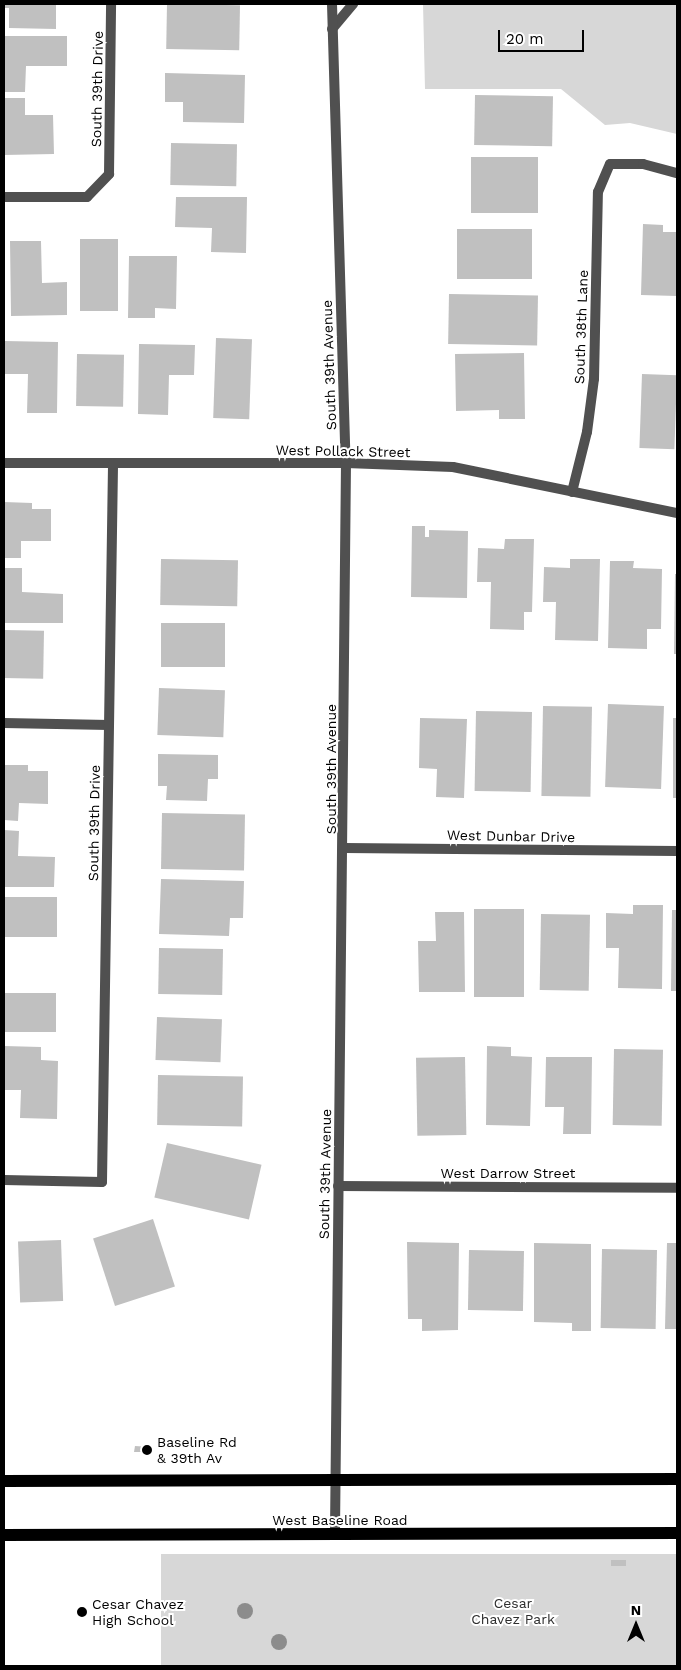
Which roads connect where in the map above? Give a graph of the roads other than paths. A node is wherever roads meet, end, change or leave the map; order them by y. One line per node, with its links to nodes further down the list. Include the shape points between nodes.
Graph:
1 (111, 4): 6 (street, South 39th Drive, via 109,174 87,198)
2 (332, 4): 4 (street, South 39th Avenue)
3 (353, 4): 4 (street)
4 (332, 29): 8 (street, South 39th Avenue)
5 (677, 173): 10 (street, South 38th Lane, via 643,164 610,164 598,192 594,379 587,432)
6 (4, 197)
7 (4, 463): 9 (street, West Pollack Street)
8 (346, 463): 9 (street, West Pollack Street); 10 (street, West Pollack Street, via 453,467); 14 (street, South 39th Avenue)
9 (113, 464): 13 (street, South 39th Drive)
10 (572, 492): 11 (street, West Pollack Street)
11 (677, 513)
12 (4, 723): 13 (street)
13 (109, 725): 16 (street, South 39th Drive, via 102,1182)
14 (344, 848): 15 (street, West Dunbar Drive); 17 (street, South 39th Avenue)
15 (677, 851)
16 (4, 1180)
17 (338, 1186): 18 (street, West Darrow Street); 20 (street, South 39th Avenue)
18 (677, 1188)
19 (677, 1479): 20 (main road)
20 (336, 1480): 21 (main road); 23 (street, South 39th Avenue)
21 (4, 1481)
22 (677, 1533): 23 (main road, West Baseline Road)
23 (335, 1534): 24 (main road, West Baseline Road)
24 (4, 1535)

